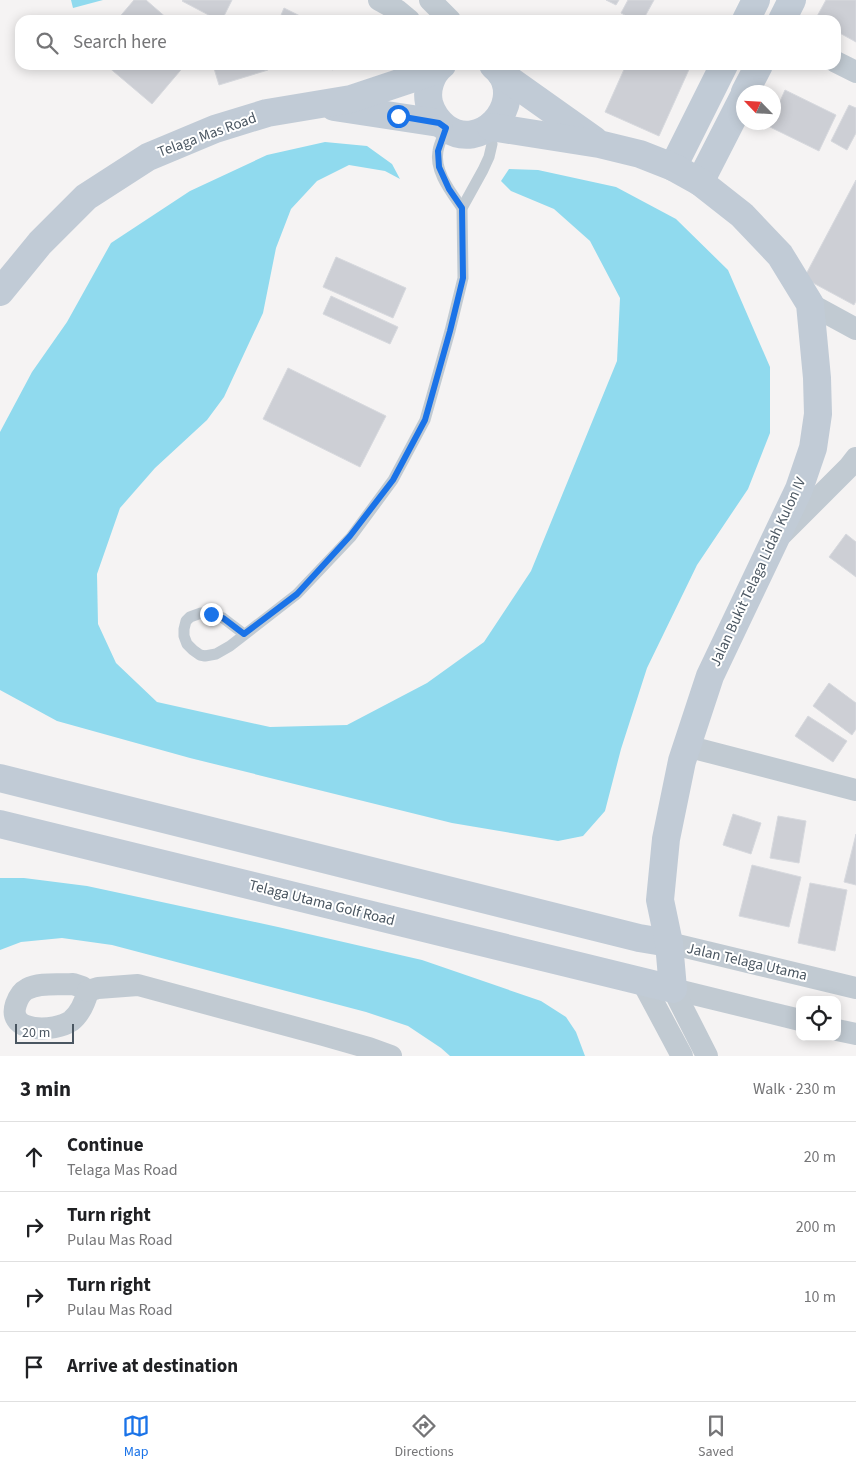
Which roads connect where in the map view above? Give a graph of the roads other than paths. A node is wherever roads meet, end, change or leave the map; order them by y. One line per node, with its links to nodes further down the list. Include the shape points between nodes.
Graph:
1 (378, 0): 4 (street)
2 (430, 0): 5 (street)
3 (792, 0): 6 (main road)
4 (403, 15)
5 (445, 15)
6 (784, 15)
7 (841, 64): 14 (street)
8 (431, 70): 16 (main road, Telaga Mas Road, via 351,99)
9 (437, 70): 18 (main road, via 429,84 428,98 431,111)
10 (497, 70): 19 (main road, via 506,88 506,102 501,116)
11 (498, 70): 20 (main road, Jalan Bukit Telaga Lidah Kulon IV)
12 (722, 70): 21 (main road)
13 (757, 70): 15 (main road)
14 (856, 72)
15 (749, 85)
16 (316, 105): 18 (main road, Telaga Mas Road); 24 (main road, Telaga Mas Road, via 267,113 215,129 148,157 86,197 40,243)
17 (736, 112): 22 (main road)
18 (443, 126): 19 (main road, Telaga Mas Road, via 464,135); 23 (lane, via 438,151 439,167)
19 (489, 128): 20 (main road, Jalan Bukit Telaga Lidah Kulon IV); 23 (lane, via 492,144 489,157)
20 (599, 144): 21 (main road, Jalan Bukit Telaga Lidah Kulon IV, via 640,154)
21 (673, 167): 22 (main road, Jalan Bukit Telaga Lidah Kulon IV)
22 (700, 182): 25 (main road, Jalan Bukit Telaga Lidah Kulon IV, via 742,215 780,255)
23 (462, 208): 29 (lane, via 463,278 425,420 393,480 350,536 297,594)
24 (0, 292)
25 (810, 304): 26 (street); 28 (main road, Jalan Bukit Telaga Lidah Kulon IV, via 818,414 813,448)
26 (856, 329)
27 (856, 458): 28 (street)
28 (776, 540): 30 (main road, Jalan Bukit Telaga Lidah Kulon IV, via 710,676)
29 (244, 634): 29 (lane, via 223,618 201,613 190,617 184,629 187,644 205,656 216,654)
30 (686, 746): 32 (street); 34 (main road, Jalan Bukit Telaga Lidah Kulon IV, via 666,839)
31 (0, 778): 35 (main road)
32 (852, 784)
33 (0, 824): 37 (main road, Telaga Utama Golf Road)
34 (660, 900): 35 (main road, Jalan Bukit Telaga Lidah Kulon IV); 36 (main road, Jalan Bukit Telaga Lidah Kulon IV)
35 (639, 938): 36 (main road, Jalan Telaga Utama); 37 (main road)
36 (669, 944): 38 (street, Jalan Telaga Utama); 39 (main road, Jalan Bukit Telaga Lidah Kulon IV)
37 (643, 982): 39 (main road); 45 (street)
38 (856, 988)
39 (673, 990): 41 (street); 46 (street)
40 (88, 991): 44 (street, via 138,985)
41 (796, 1019)
42 (841, 1031): 43 (street)
43 (856, 1034)
44 (391, 1056)
45 (682, 1056)
46 (707, 1056)

